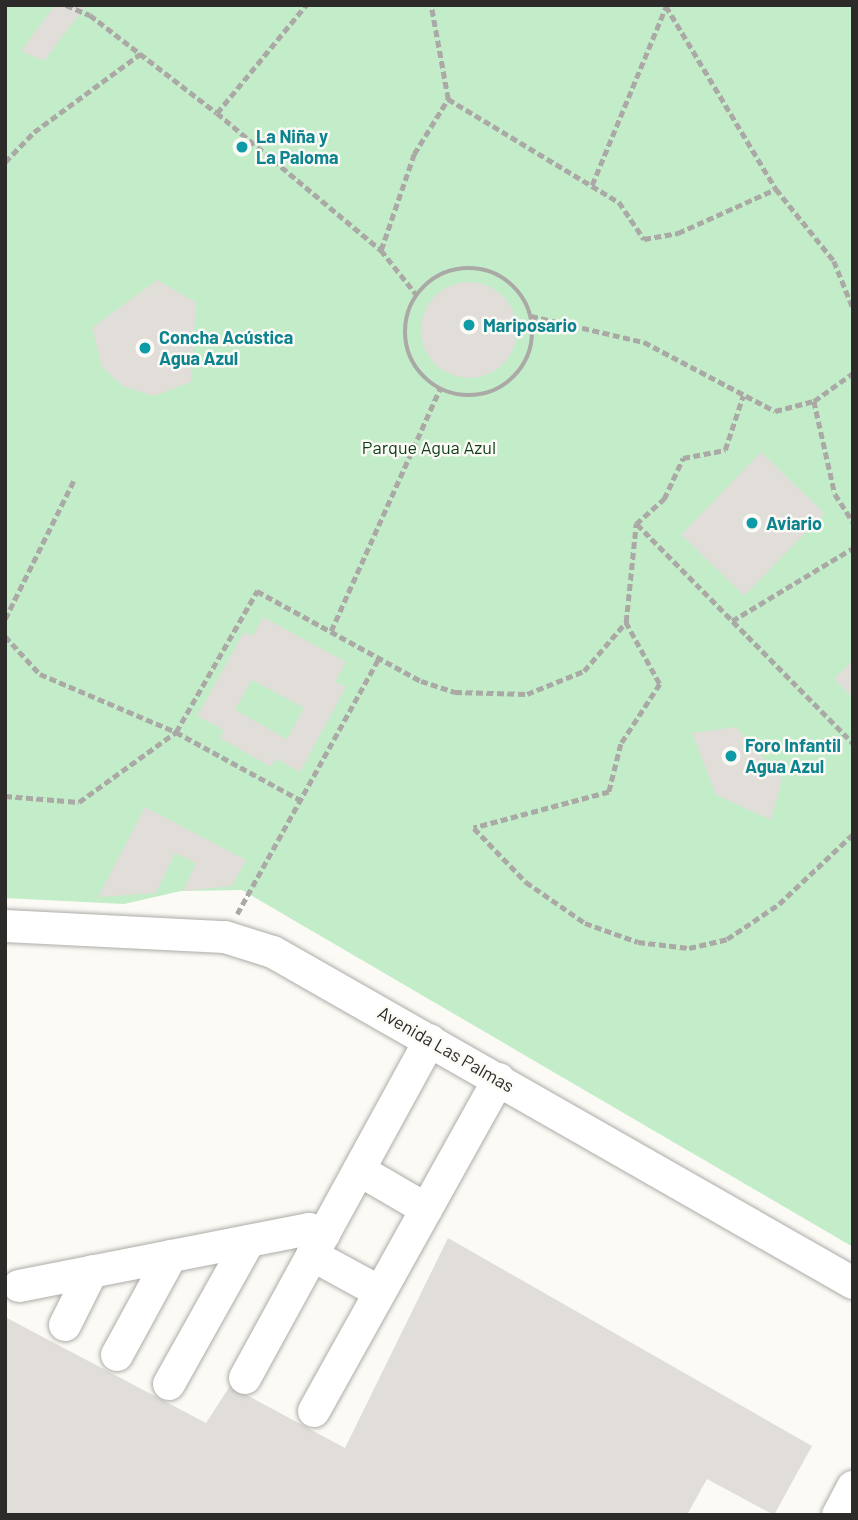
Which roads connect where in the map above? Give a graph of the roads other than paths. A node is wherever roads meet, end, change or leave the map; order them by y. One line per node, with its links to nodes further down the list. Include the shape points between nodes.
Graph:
1 (5, 926): 2 (street, Avenida Las Palmas, via 225,937 273,952)
2 (430, 1040): 3 (street, Avenida Las Palmas); 4 (street)
3 (499, 1079): 5 (street); 10 (street, Avenida Las Palmas)
4 (359, 1170): 5 (street); 7 (street)
5 (426, 1209): 12 (street)
6 (249, 1241): 7 (street, via 309,1229); 8 (street); 16 (street)
7 (318, 1245): 12 (street); 15 (street)
8 (171, 1256): 9 (street); 14 (street)
9 (92, 1271): 11 (street); 13 (street)
10 (853, 1283)
11 (19, 1286)
12 (380, 1292): 17 (street)
13 (65, 1325)
14 (117, 1355)
15 (245, 1378)
16 (169, 1384)
17 (314, 1411)
18 (853, 1487): 19 (street)
19 (838, 1515)

